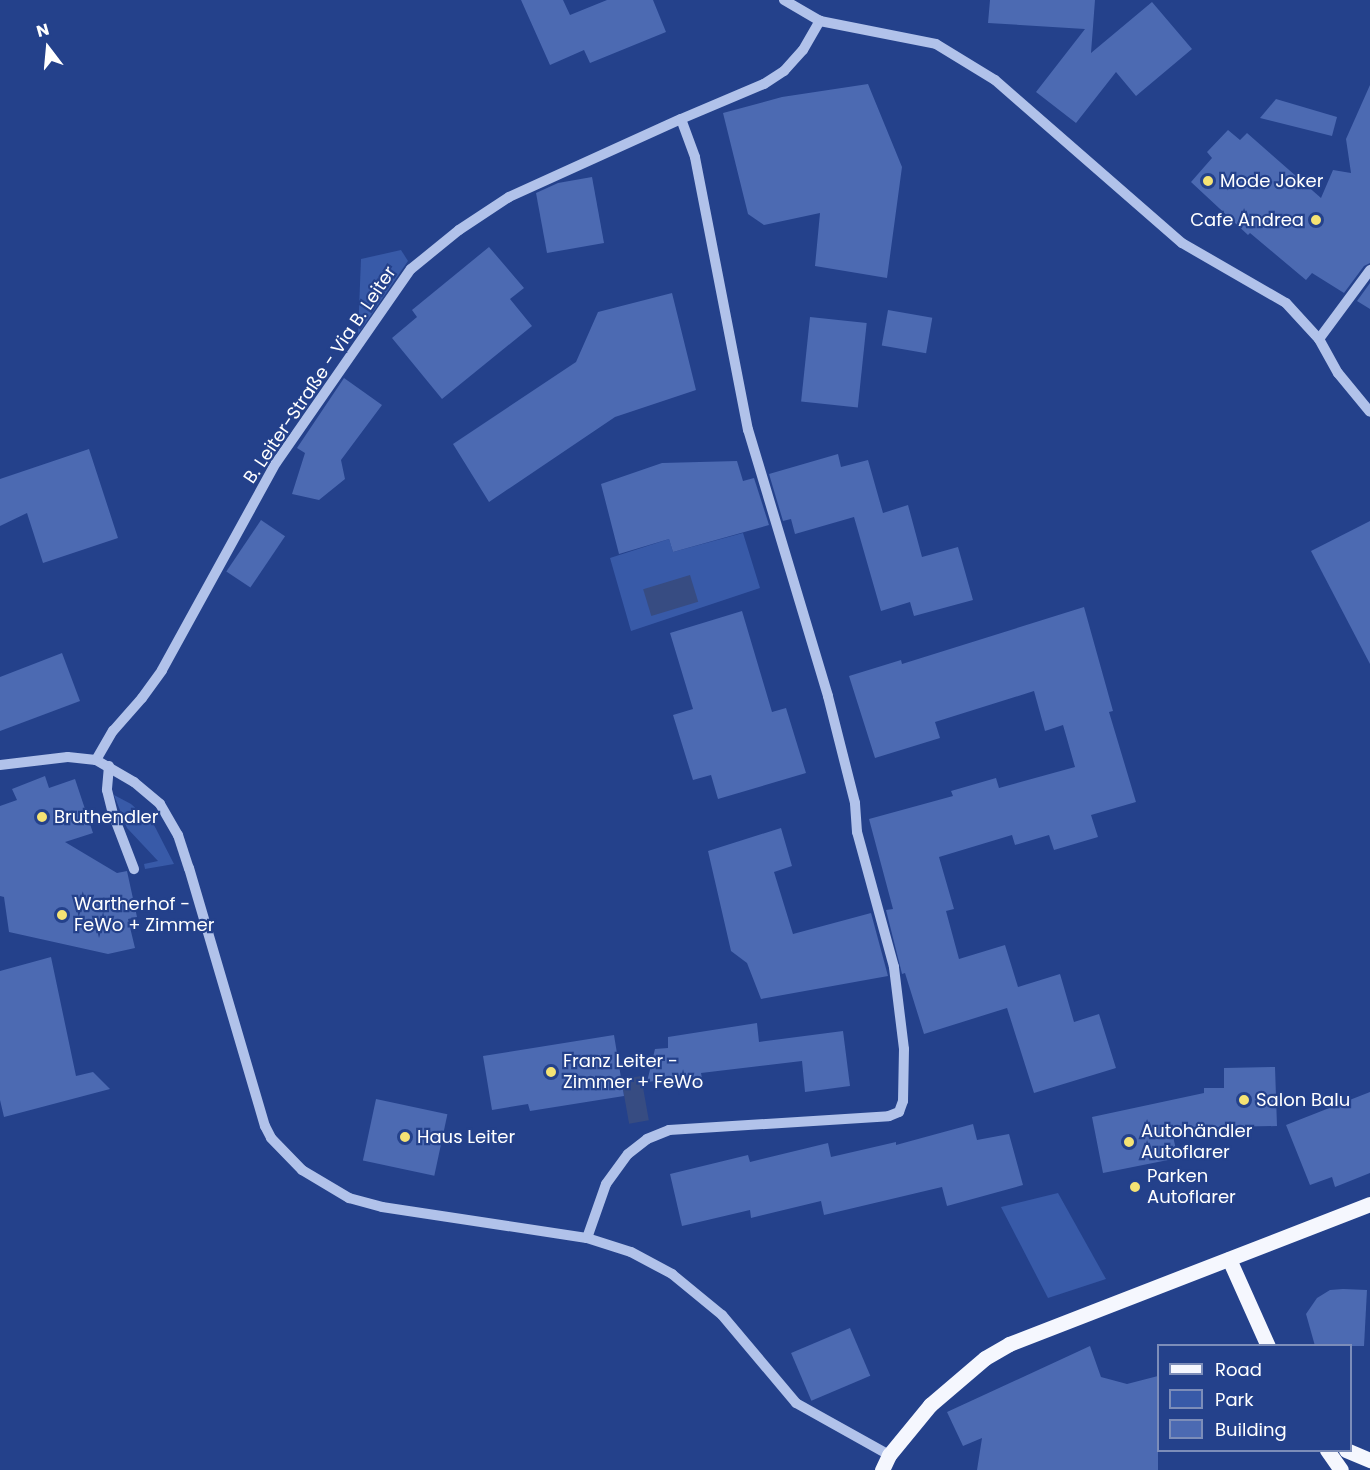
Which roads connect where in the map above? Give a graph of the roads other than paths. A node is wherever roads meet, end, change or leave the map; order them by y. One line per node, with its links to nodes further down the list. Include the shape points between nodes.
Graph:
1 (784, 0): 2 (street)
2 (820, 21): 3 (street, B. Leiter-Straße - Via B. Leiter, via 803,50 784,71 764,84); 5 (street, via 936,44 995,80 1182,243 1286,303)
3 (681, 119): 7 (street, B. Leiter-Straße - Via B. Leiter, via 509,197 411,269 276,463 162,670 112,731); 12 (street, via 695,157 748,430 828,696 855,803 857,832 894,966 904,1049 903,1101 899,1112 889,1116 669,1130 646,1139 628,1154 606,1184)
4 (1370, 270): 5 (street)
5 (1319, 339): 6 (street, via 1338,373)
6 (1370, 412)
7 (96, 760): 8 (street, via 68,757); 9 (street)
8 (0, 765)
9 (109, 766): 10 (street, via 107,790); 12 (street, via 160,804 178,835 265,1126 285,1154 316,1180 349,1198 382,1207)
10 (134, 869)
11 (1370, 1204): 13 (main road)
12 (588, 1238): 17 (street, via 631,1252 672,1274 722,1314 796,1403)
13 (1229, 1259): 14 (main road); 17 (main road, via 1009,1344 985,1358 930,1405)
14 (1267, 1344)
15 (1328, 1452): 20 (main road)
16 (1351, 1452): 18 (main road)
17 (889, 1455): 19 (main road)
18 (1370, 1460)
19 (882, 1470)
20 (1341, 1470)

